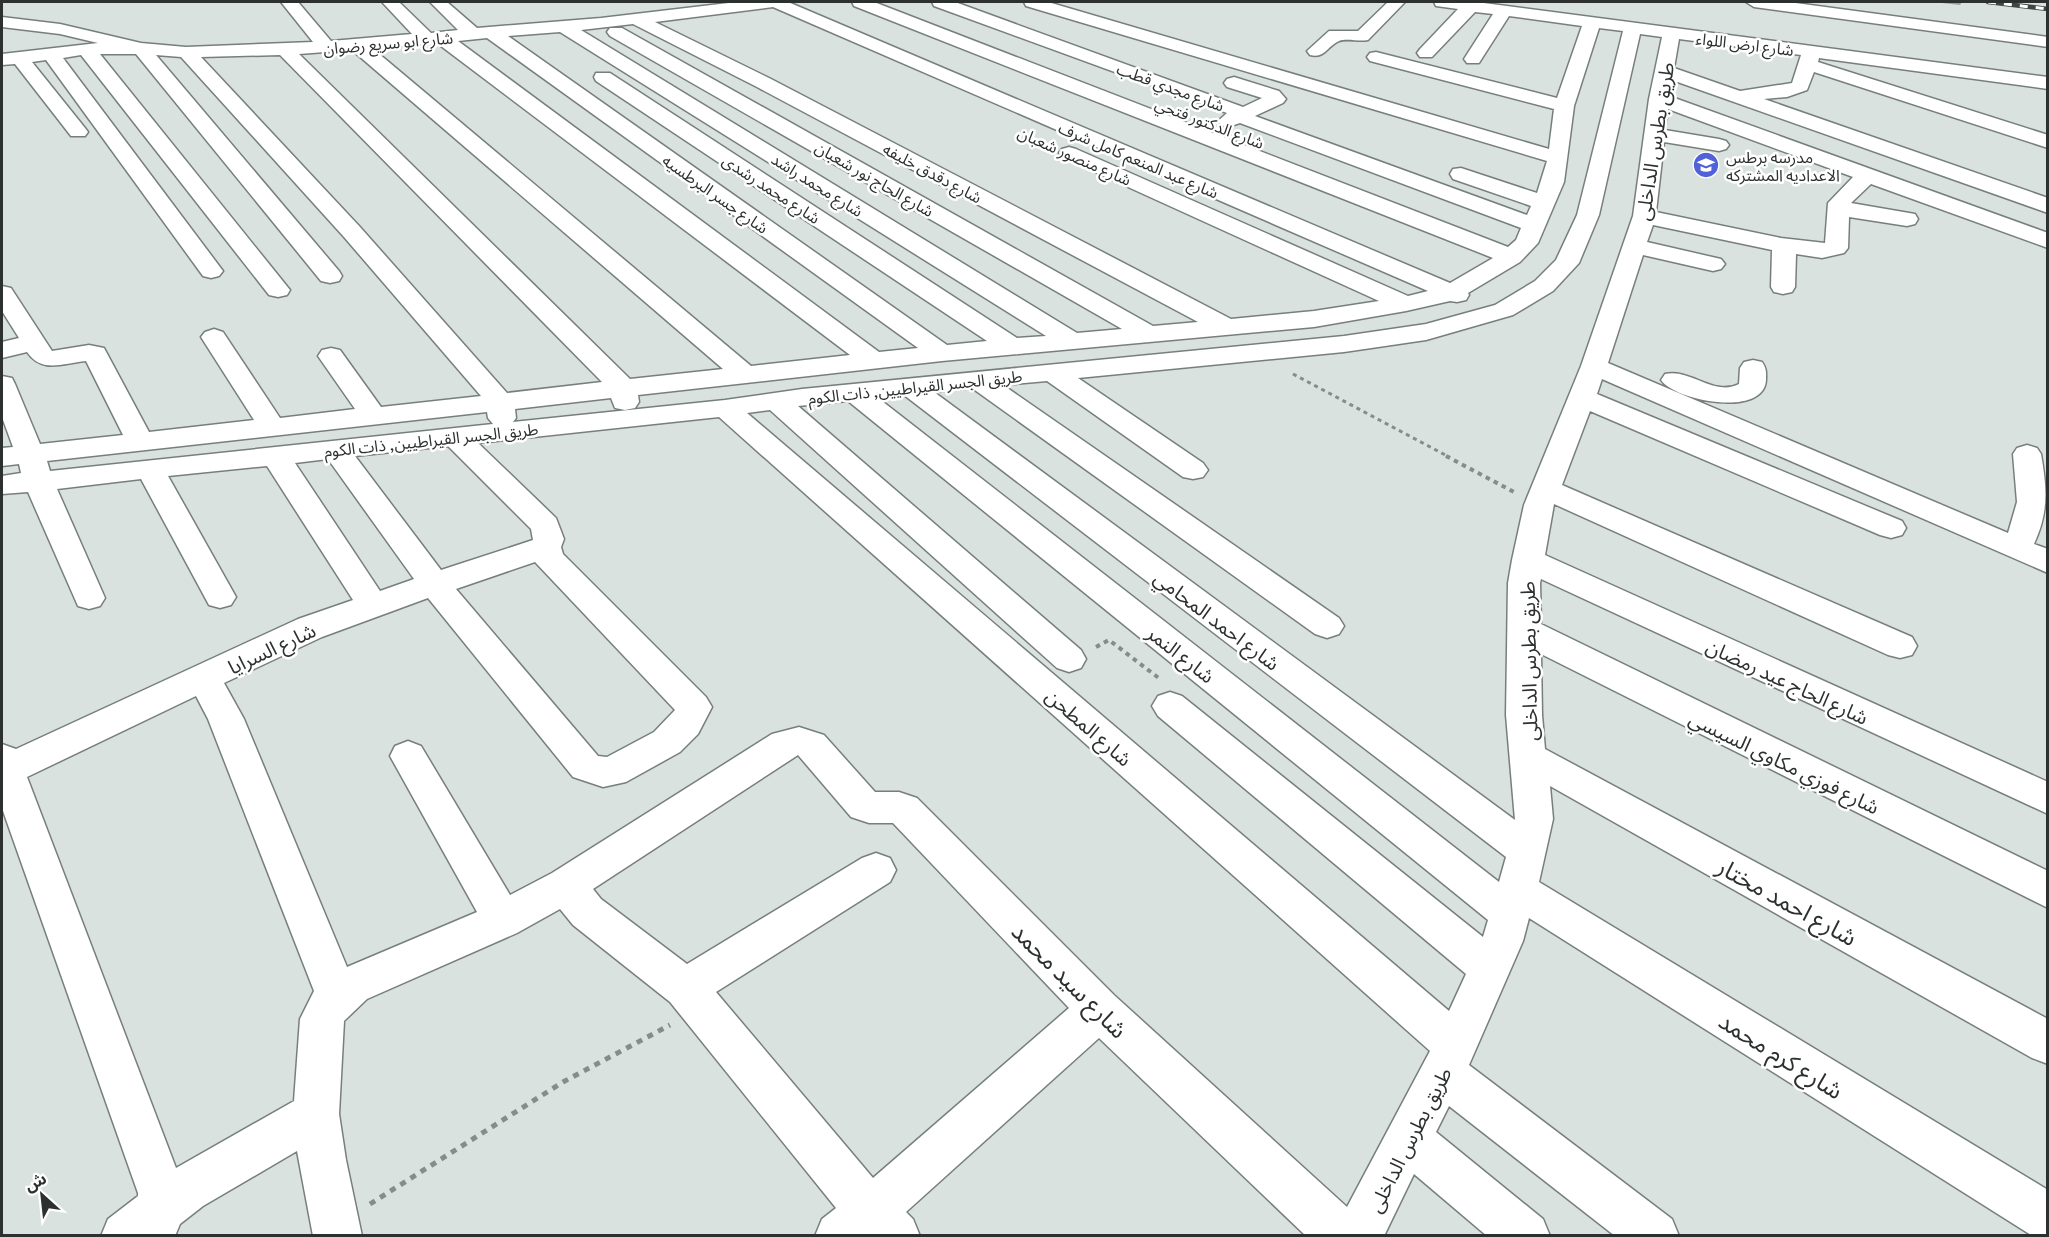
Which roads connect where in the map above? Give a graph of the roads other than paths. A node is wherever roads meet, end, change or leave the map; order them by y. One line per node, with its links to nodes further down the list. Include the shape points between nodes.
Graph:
1 (289, 2): 30 (street)
2 (390, 2): 27 (street)
3 (438, 2): 25 (street, شارع جسر البرطسيه)
4 (775, 2): 14 (street, شارع ابو سريع رضوان); 78 (street, شارع عبد المنعم كامل شرف)
5 (860, 2): 69 (street)
6 (893, 2): 55 (street, شارع الدكتور فتحي)
7 (940, 2): 53 (street, شارع مجدي قطب)
8 (982, 2): 38 (street)
9 (1032, 2): 61 (street)
10 (1071, 2): 54 (street)
11 (1397, 2): 34 (street, via 1362,36 1335,35)
12 (1442, 2): 16 (street, شارع ارض اللواء)
13 (1755, 2): 26 (street)
14 (741, 4): 15 (street, شارع ابو سريع رضوان); 48 (street)
15 (711, 6): 18 (street, شارع ابو سريع رضوان)
16 (1471, 6): 17 (street, شارع ارض اللواء); 37 (street)
17 (1504, 10): 20 (street, شارع ارض اللواء); 42 (street)
18 (638, 20): 21 (street, شارع ابو سريع رضوان); 82 (street, شارع دقدق خليفه, via 764,82)
19 (2, 22): 31 (street, شارع ابو سريع رضوان, via 103,37)
20 (1592, 23): 22 (street, شارع ارض اللواء); 52 (street)
21 (601, 24): 23 (street, شارع ابو سريع رضوان); 83 (street, شارع الحاج نور شعبان)
22 (1650, 26): 40 (street, شارع ارض اللواء); 47 (street, طريق بطرس الداخلى); 80 (street, طريق الجسر القيراطيين, ذات الكوم, via 1588,215 1567,263 1544,286)
23 (564, 27): 24 (street, شارع ابو سريع رضوان); 85 (street, شارع محمد راشد)
24 (532, 30): 25 (street, شارع ابو سريع رضوان); 88 (street, شارع محمد رشدى)
25 (483, 34): 27 (street, شارع ابو سريع رضوان); 90 (street, شارع جسر البرطسيه)
26 (2010, 37): 28 (street); 44 (street)
27 (434, 38): 29 (street, شارع ابو سريع رضوان); 93 (street)
28 (2048, 42)
29 (356, 44): 30 (street, شارع ابو سريع رضوان); 97 (street)
30 (326, 47): 33 (street, شارع ابو سريع رضوان)
31 (141, 48): 32 (street); 35 (street, شارع ابو سريع رضوان); 74 (street)
32 (86, 49): 36 (street); 76 (street)
33 (285, 50): 35 (street, شارع ابو سريع رضوان); 101 (street)
34 (1316, 51)
35 (186, 52): 105 (street, via 352,232)
36 (50, 53): 41 (street); 73 (street)
37 (1426, 53)
38 (1153, 57)
39 (1376, 57): 52 (street)
40 (1810, 57): 43 (street, شارع ارض اللواء); 49 (street, via 1800,86 1795,89); 59 (street)
41 (10, 58): 56 (street)
42 (1473, 59)
43 (1877, 59): 44 (street, شارع ارض اللواء); 50 (street)
44 (2008, 78): 46 (street, شارع ارض اللواء)
45 (1221, 79): 51 (street, via 1275,97 1275,101)
46 (2048, 83)
47 (1662, 85): 49 (street); 57 (street, طريق بطرس الداخلى); 64 (street)
48 (939, 94)
49 (1738, 96): 65 (street)
50 (2025, 99)
51 (1263, 106): 53 (street); 58 (street)
52 (1564, 106): 61 (street)
53 (1243, 114): 55 (street); 69 (street, شارع مجدي قطب, via 1248,120)
54 (1480, 116)
55 (1219, 126): 69 (street, شارع الدكتور فتحي)
56 (78, 132)
57 (1654, 134): 62 (street); 68 (street, طريق بطرس الداخلى)
58 (1364, 141)
59 (2048, 142)
60 (1048, 143): 79 (street, شارع منصور شعبان)
61 (1555, 144): 69 (street, via 1553,182)
62 (1719, 145)
63 (1443, 168): 69 (street)
64 (1867, 175): 66 (street, via 1842,198); 70 (street)
65 (2048, 206)
66 (1838, 208): 67 (street); 71 (street, via 1836,248 1822,251)
67 (1907, 219)
68 (1639, 231): 71 (street); 72 (street); 92 (street, طريق بطرس الداخلى)
69 (1529, 232): 78 (street, طريق الجسر القيراطيين, ذات الكوم)
70 (2048, 241)
71 (1781, 245): 75 (street)
72 (1713, 264)
73 (212, 271)
74 (330, 276)
75 (1783, 287)
76 (278, 290)
77 (2, 293): 86 (street)
78 (1450, 293): 79 (street, طريق الجسر القيراطيين, ذات الكوم); 80 (street, شارع عبد المنعم كامل شرف)
79 (1406, 304): 81 (street, طريق الجسر القيراطيين, ذات الكوم)
80 (1504, 310): 87 (street, طريق الجسر القيراطيين, ذات الكوم, via 1426,332)
81 (1314, 318): 82 (street, طريق الجسر القيراطيين, ذات الكوم); 87 (street)
82 (1227, 327): 83 (street, طريق الجسر القيراطيين, ذات الكوم)
83 (1149, 334): 85 (street, طريق الجسر القيراطيين, ذات الكوم)
84 (214, 337): 111 (street)
85 (1072, 341): 88 (street, طريق الجسر القيراطيين, ذات الكوم)
86 (34, 342): 89 (street); 114 (street, via 48,359 95,354)
87 (1344, 344): 96 (street, طريق الجسر القيراطيين, ذات الكوم)
88 (1012, 347): 90 (street, طريق الجسر القيراطيين, ذات الكوم)
89 (2, 350)
90 (942, 353): 93 (street, طريق الجسر القيراطيين, ذات الكوم)
91 (331, 356): 107 (street)
92 (1596, 360): 94 (street, via 1732,397 1752,388); 103 (street, طريق بطرس الداخلى); 122 (street)
93 (874, 361): 95 (street, طريق الجسر القيراطيين, ذات الكوم)
94 (1753, 368)
95 (791, 370): 97 (street, طريق الجسر القيراطيين, ذات الكوم); 104 (street)
96 (1053, 373): 98 (street, طريق الجسر القيراطيين, ذات الكوم); 117 (street)
97 (746, 375): 101 (street, طريق الجسر القيراطيين, ذات الكوم)
98 (978, 380): 100 (street, طريق الجسر القيراطيين, ذات الكوم); 129 (street)
99 (2, 384): 116 (street)
100 (909, 387): 102 (street, طريق الجسر القيراطيين, ذات الكوم); 141 (street, شارع احمد المحامي)
101 (623, 388): 105 (street, طريق الجسر القيراطيين, ذات الكوم); 108 (street)
102 (854, 392): 104 (street, طريق الجسر القيراطيين, ذات الكوم); 141 (street, شارع النمر)
103 (1581, 397): 119 (street, طريق بطرس الداخلى); 120 (street)
104 (789, 399): 106 (street, طريق الجسر القيراطيين, ذات الكوم); 132 (street)
105 (500, 401): 107 (street, طريق الجسر القيراطيين, ذات الكوم); 109 (street)
106 (725, 408): 108 (street, طريق الجسر القيراطيين, ذات الكوم); 149 (street, شارع المطحن)
107 (373, 415): 111 (street, طريق الجسر القيراطيين, ذات الكوم)
108 (629, 418): 109 (street, طريق الجسر القيراطيين, ذات الكوم)
109 (503, 432): 110 (street, طريق الجسر القيراطيين, ذات الكوم)
110 (455, 437): 112 (street, طريق الجسر القيراطيين, ذات الكوم); 121 (street, via 545,525 549,539)
111 (274, 441): 112 (street, طريق الجسر القيراطيين, ذات الكوم); 114 (street, طريق الجسر القيراطيين, ذات الكوم); 128 (street)
112 (335, 449): 125 (street)
113 (2027, 454): 122 (street, via 2034,501)
114 (145, 455): 116 (street, طريق الجسر القيراطيين, ذات الكوم); 126 (street)
115 (2, 457): 116 (street, طريق الجسر القيراطيين, ذات الكوم)
116 (34, 466): 118 (street, طريق الجسر القيراطيين, ذات الكوم); 127 (street)
117 (1193, 470)
118 (2, 485)
119 (1542, 497): 123 (street, طريق بطرس الداخلى); 131 (street)
120 (1892, 528)
121 (545, 547): 125 (street, شارع السرايا); 125 (street, via 549,559 694,707 685,724 667,742 613,771 586,767)
122 (2016, 548): 124 (street)
123 (1528, 560): 130 (street, طريق بطرس الداخلى); 138 (street, شارع الحاج عيد رمضان)
124 (2048, 561)
125 (435, 585): 128 (street, شارع السرايا)
126 (220, 597)
127 (89, 598)
128 (373, 604): 133 (street, شارع السرايا, via 310,628)
129 (1327, 626)
130 (1523, 630): 136 (street, طريق بطرس الداخلى, via 1524,715); 142 (street, شارع فوزي مكاوي السيسي)
131 (1900, 645)
132 (1069, 659)
133 (205, 679): 137 (street, شارع السرايا); 145 (street, via 226,719)
134 (1170, 706): 144 (street)
135 (408, 756): 143 (street)
136 (1529, 757): 141 (street, طريق بطرس الداخلى, via 1534,819); 148 (street, شارع احمد مختار)
137 (4, 764): 153 (street, via 162,1193)
138 (2047, 798)
139 (876, 870): 146 (street)
140 (566, 885): 143 (street); 146 (street, via 586,912); 147 (street, شارع سيد محمد, via 785,744 799,741 811,745 864,806 904,809)
141 (1518, 885): 144 (street, طريق بطرس الداخلى); 152 (street, شارع كرم محمد)
142 (2048, 891)
143 (503, 920): 145 (street)
144 (1490, 968): 149 (street, طريق بطرس الداخلى)
145 (337, 995): 150 (street, via 322,1019)
146 (693, 999): 154 (street)
147 (1100, 1009): 154 (street); 157 (street, شارع سيد محمد)
148 (2048, 1043)
149 (1450, 1059): 151 (street, طريق بطرس الداخلى); 160 (street, شارع المطحن)
150 (316, 1114): 153 (street, via 186,1189); 155 (street)
151 (1407, 1138): 158 (street, طريق بطرس الداخلى); 159 (street)
152 (2048, 1218)
153 (156, 1221): 156 (street)
154 (868, 1228)
155 (337, 1230)
156 (125, 1236)
157 (1342, 1236)
158 (1358, 1236)
159 (1527, 1236)
160 (1654, 1236)

